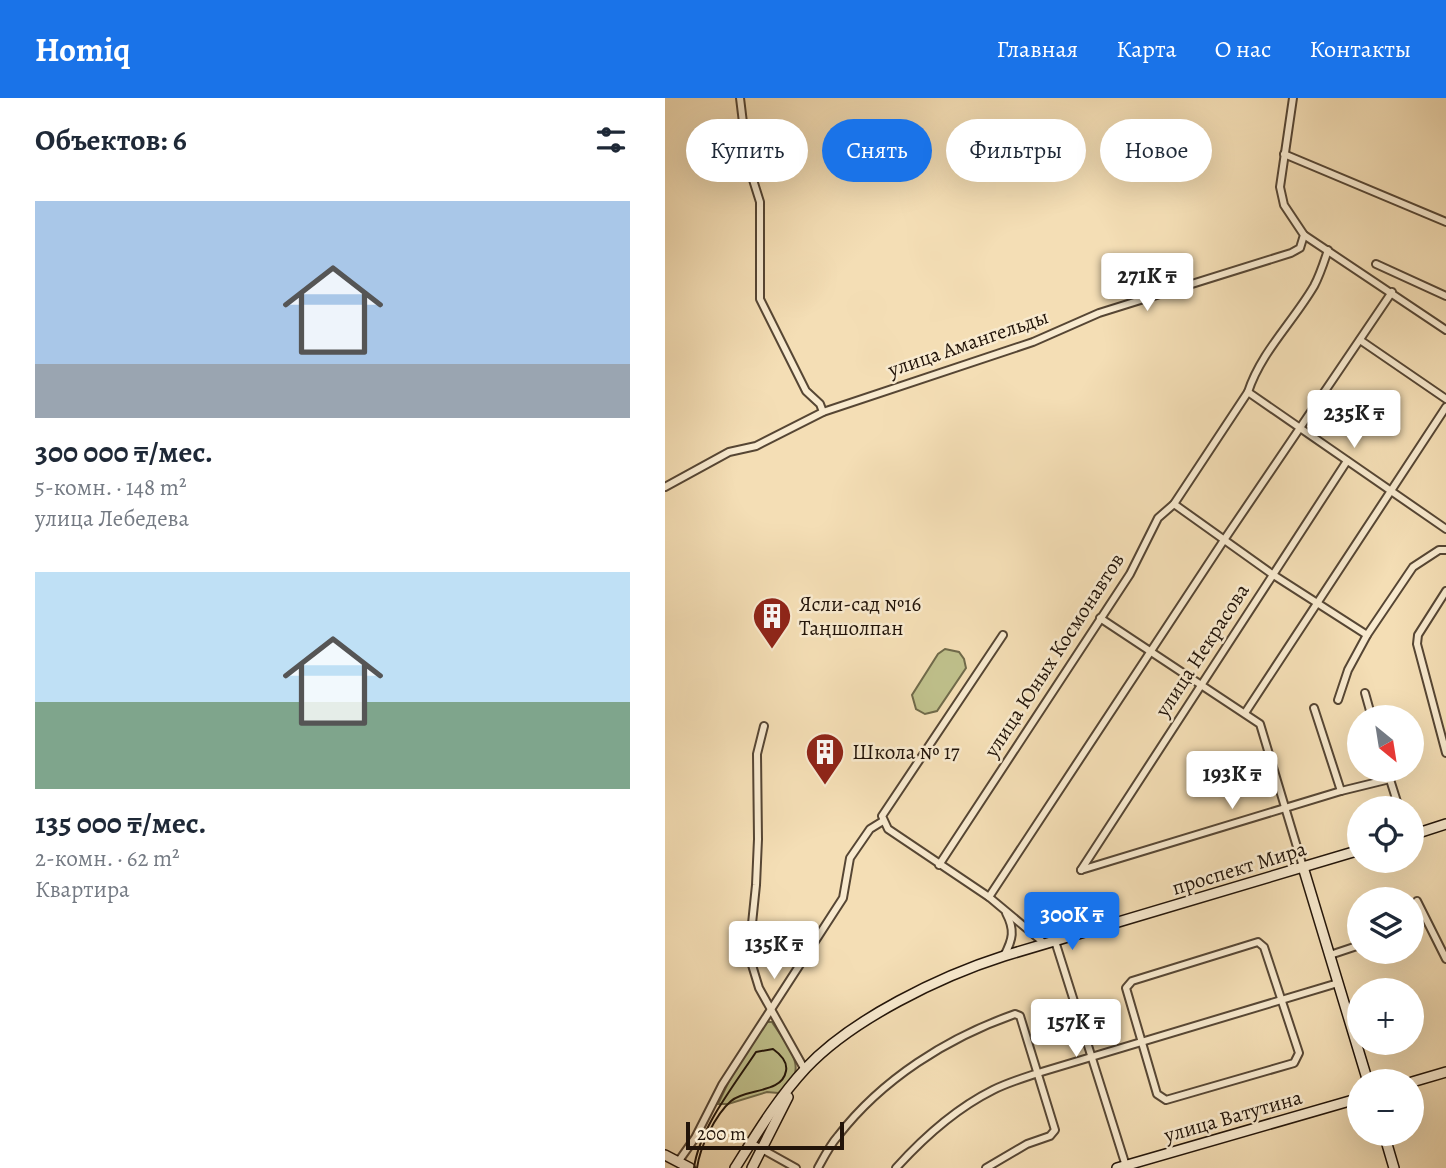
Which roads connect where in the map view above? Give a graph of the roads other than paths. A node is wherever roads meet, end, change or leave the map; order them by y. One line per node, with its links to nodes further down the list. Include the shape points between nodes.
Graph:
1 (740, 98): 15 (street, via 748,164 760,202 760,299 806,391)
2 (1293, 98): 3 (street)
3 (1284, 154): 4 (street); 5 (street, via 1282,197)
4 (1446, 222)
5 (1304, 235): 6 (street); 15 (street, улица Амангельды, via 1300,248 1291,253 1099,313 1018,347)
6 (1328, 250): 8 (street); 12 (street, улица Юных Космонавтов, via 1315,285 1267,352)
7 (1376, 264): 9 (street)
8 (1392, 292): 10 (street); 11 (street)
9 (1446, 296)
10 (1446, 330)
11 (1360, 340): 13 (street); 16 (street)
12 (1248, 393): 16 (street); 20 (street, улица Юных Космонавтов)
13 (1446, 399)
14 (1446, 407): 19 (street)
15 (823, 412): 18 (street, улица Амангельды, via 756,446 729,452)
16 (1299, 429): 17 (street); 22 (street)
17 (1347, 461): 19 (street); 24 (street, улица Некрасова)
18 (665, 487)
19 (1390, 491): 21 (street); 26 (street)
20 (1174, 505): 22 (street); 27 (street, улица Юных Космонавтов, via 1158,519 1130,574)
21 (1446, 529)
22 (1224, 540): 24 (street); 30 (street)
23 (1446, 550): 29 (street, via 1413,567)
24 (1272, 574): 26 (street); 31 (street, улица Некрасова)
25 (1446, 591): 38 (street, via 1417,635 1417,644)
26 (1318, 602): 29 (street); 36 (street)
27 (1100, 618): 30 (street); 46 (street, улица Юных Космонавтов)
28 (1003, 635): 42 (street, via 882,816)
29 (1367, 635): 33 (street)
30 (1151, 652): 31 (street); 48 (street)
31 (1200, 685): 36 (street); 41 (street, улица Некрасова, via 1081,870)
32 (1365, 693): 34 (street)
33 (1338, 700)
34 (1368, 705)
35 (1314, 708): 40 (street)
36 (1245, 713): 41 (street, via 1260,724)
37 (764, 726): 59 (street, via 757,754 757,885 750,943 759,988)
38 (1446, 753)
39 (1378, 782): 40 (street, улица Некрасова)
40 (1341, 791): 41 (street, улица Некрасова)
41 (1286, 810): 47 (street)
42 (883, 821): 46 (street); 59 (street, via 870,829 850,858 843,898)
43 (1446, 824): 44 (main road)
44 (1424, 831)
45 (1347, 854): 47 (main road, проспект Мира)
46 (939, 865): 48 (street)
47 (1303, 867): 51 (main road, проспект Мира); 54 (main road)
48 (989, 897): 49 (street)
49 (1005, 912): 52 (street); 55 (street, via 1013,926)
50 (1424, 915): 56 (street)
51 (1055, 941): 52 (main road, проспект Мира); 61 (street)
52 (1044, 943): 55 (main road, проспект Мира)
53 (1347, 949): 54 (street)
54 (1330, 955): 57 (main road)
55 (1004, 956): 63 (main road, проспект Мира, via 963,969 909,997 856,1028)
56 (1446, 958)
57 (1338, 983): 58 (street); 62 (main road)
58 (1283, 1000): 60 (street); 60 (street, via 1264,947 1258,942 1193,960 1132,981 1126,988); 60 (street, via 1299,1053 1294,1063 1165,1100 1157,1094)
59 (772, 1011): 63 (street); 73 (street)
60 (1142, 1043): 61 (street)
61 (1090, 1058): 65 (street); 74 (street)
62 (1364, 1069)
63 (805, 1070): 67 (main road, проспект Мира)
64 (1446, 1072): 66 (main road)
65 (1038, 1073): 79 (street, via 1020,1016 994,1022 891,1081 836,1137); 80 (street, via 994,1089 946,1119); 81 (street, via 1055,1130)
66 (1424, 1078)
67 (795, 1083): 69 (main road, проспект Мира); 71 (main road, проспект Мира)
68 (1347, 1102): 74 (main road, улица Ватутина)
69 (751, 1143): 71 (street); 76 (main road, проспект Мира)
70 (1388, 1146): 82 (main road)
71 (760, 1148): 77 (main road, проспект Мира); 78 (street)
72 (665, 1155): 73 (main road)
73 (678, 1162): 75 (main road)
74 (1123, 1167)
75 (691, 1168)
76 (735, 1168)
77 (752, 1168)
78 (796, 1168)
79 (818, 1168)
80 (896, 1168)
81 (986, 1168)
82 (1394, 1168)

